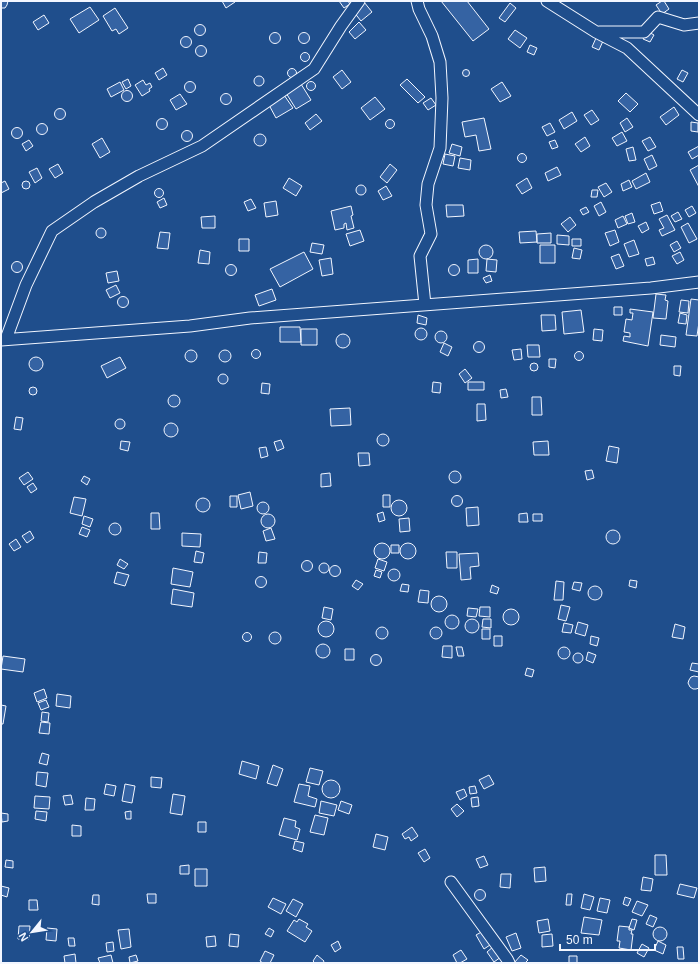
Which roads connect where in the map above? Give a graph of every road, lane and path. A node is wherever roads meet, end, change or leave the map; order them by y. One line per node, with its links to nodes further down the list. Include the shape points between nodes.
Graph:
1 (359, 1): 9 (street, via 314,69 202,146 132,180 52,231)
2 (417, 1): 8 (street, via 440,62 442,98 440,148 428,184 426,205 431,234 420,256)
3 (547, 1): 5 (street)
4 (699, 23): 5 (street, via 684,25 658,17 644,32)
5 (596, 32): 6 (street, via 627,48)
6 (699, 115)
7 (699, 282): 8 (street)
8 (426, 305): 9 (street)
9 (3, 340)
10 (451, 882): 11 (street)
11 (509, 963)

